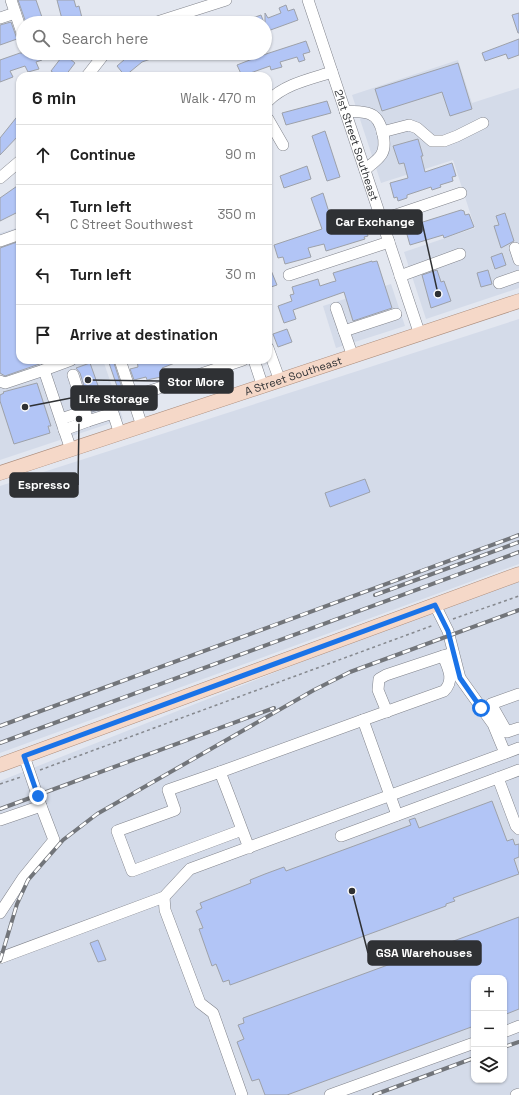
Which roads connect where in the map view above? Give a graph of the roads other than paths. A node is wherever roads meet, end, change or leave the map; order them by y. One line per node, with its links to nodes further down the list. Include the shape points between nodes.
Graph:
1 (11, 0): 4 (street)
2 (226, 0): 6 (street)
3 (308, 0): 10 (street, 21st Street Southeast)
4 (15, 13): 5 (street); 7 (street)
5 (16, 16)
6 (176, 16)
7 (0, 18)
8 (100, 60): 9 (street)
9 (90, 72)
10 (332, 72): 11 (street, via 291,85); 12 (street, 21st Street Southeast)
11 (272, 98)
12 (345, 111): 15 (street, via 371,114 378,121); 18 (street, 21st Street Southeast)
13 (483, 123): 15 (street, via 444,141 432,141 417,128 409,125)
14 (272, 126): 16 (street)
15 (382, 132): 18 (street, via 384,144 381,155)
16 (283, 145)
17 (16, 164): 19 (street)
18 (364, 170): 21 (street, 21st Street Southeast)
19 (0, 178)
20 (461, 193): 21 (street)
21 (381, 220): 24 (street, 21st Street Southeast)
22 (16, 235): 23 (street)
23 (0, 241)
24 (389, 242): 28 (street); 29 (street, 21st Street Southeast)
25 (515, 248): 27 (street)
26 (460, 254): 29 (street)
27 (519, 260)
28 (289, 275)
29 (400, 276): 36 (street, 21st Street Southeast)
30 (519, 276): 31 (street)
31 (499, 283)
32 (519, 301): 36 (main road, A Street Southeast)
33 (336, 308): 35 (street)
34 (396, 314): 35 (street)
35 (344, 331): 37 (street)
36 (420, 335): 37 (main road, A Street Southeast)
37 (353, 357): 46 (main road, A Street Southeast)
38 (272, 359): 46 (street)
39 (60, 364): 43 (street)
40 (121, 364): 48 (street)
41 (231, 364): 48 (street)
42 (255, 364): 47 (street)
43 (44, 370): 45 (street, via 6,383); 50 (street)
44 (73, 375): 49 (street)
45 (0, 381)
46 (280, 381): 47 (main road, A Street Southeast)
47 (263, 387): 51 (main road, A Street Southeast)
48 (132, 397): 51 (street)
49 (87, 416): 50 (street); 52 (street); 53 (street, via 113,413)
50 (60, 419): 52 (street)
51 (142, 426): 53 (main road, A Street Southeast)
52 (64, 430): 54 (street)
53 (120, 434): 54 (main road, A Street Southeast)
54 (71, 450): 55 (main road, A Street Southeast)
55 (0, 473)
56 (519, 574): 57 (main road)
57 (435, 605): 58 (street, via 448,631); 65 (main road)
58 (448, 654): 60 (street, via 451,678 448,688); 60 (street, via 379,679 377,686); 64 (street, via 460,678 493,724)
59 (519, 694): 62 (street, via 491,704 507,732)
60 (387, 712): 61 (street)
61 (363, 720): 68 (street); 70 (street)
62 (519, 728)
63 (519, 748): 64 (street)
64 (505, 753): 70 (street)
65 (24, 756): 66 (main road); 71 (street)
66 (0, 765)
67 (519, 770): 69 (street)
68 (220, 772): 75 (street); 75 (street, via 168,790 175,810 117,831 132,871)
69 (498, 778): 72 (street); 74 (street)
70 (390, 796): 72 (street); 77 (street)
71 (41, 806): 73 (street); 79 (street, via 54,840 23,878)
72 (397, 815): 76 (street)
73 (0, 820)
74 (519, 829)
75 (242, 830): 77 (street)
76 (341, 836)
77 (249, 848): 78 (street, via 190,869)
78 (164, 897): 80 (street); 84 (street, via 165,910 192,986 200,1003 213,1013)
79 (0, 913)
80 (0, 958)
81 (519, 1026): 82 (street)
82 (507, 1031)
83 (471, 1044): 85 (street)
84 (242, 1095)
85 (330, 1095)

